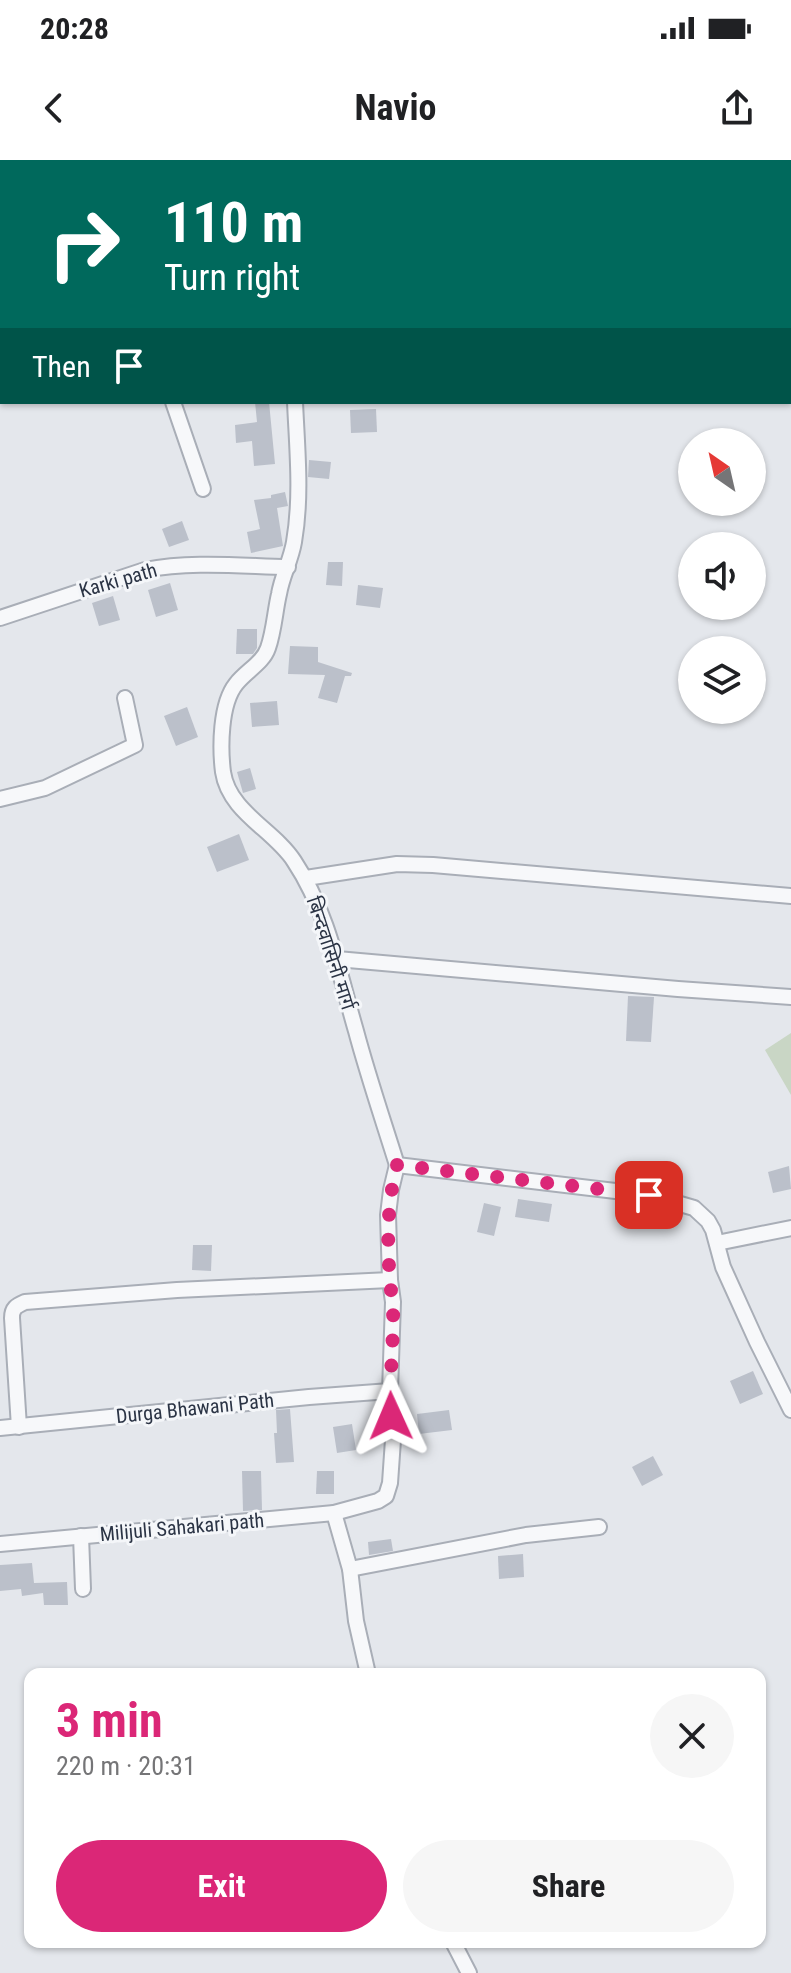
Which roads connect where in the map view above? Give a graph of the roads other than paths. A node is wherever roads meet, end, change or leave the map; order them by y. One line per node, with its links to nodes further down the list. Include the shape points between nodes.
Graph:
1 (174, 404): 3 (street)
2 (295, 404): 4 (street, बिन्दवासिनी मार्ग, via 299,492)
3 (203, 489)
4 (288, 567): 5 (street, Karki path, via 169,565); 8 (street, बिन्दवासिनी मार्ग, via 268,647 229,695 224,775 240,807 288,851)
5 (0, 618)
6 (125, 698): 7 (street, via 135,745 45,788)
7 (0, 799)
8 (306, 878): 9 (street, via 397,864 433,865); 10 (street, बिन्दवासिनी मार्ग)
9 (791, 896)
10 (337, 959): 11 (street); 12 (street, बिन्दवासिनी मार्ग)
11 (791, 997)
12 (397, 1165): 14 (street, via 673,1200 702,1214); 15 (street, via 388,1215)
13 (791, 1228): 14 (street)
14 (717, 1243): 17 (street, via 723,1267)
15 (390, 1280): 16 (street); 18 (street, via 25,1302 12,1312)
16 (390, 1391): 18 (street, Durga Bhawani Path); 20 (street, Milijuli Sahakari path, via 393,1440 384,1498)
17 (791, 1410)
18 (19, 1427): 19 (street, Durga Bhawani Path)
19 (0, 1428)
20 (334, 1513): 22 (street, Milijuli Sahakari path); 24 (street)
21 (599, 1527): 24 (street, via 526,1535)
22 (81, 1536): 23 (street, Milijuli Sahakari path); 25 (street)
23 (0, 1544)
24 (350, 1569): 26 (street)
25 (83, 1589)
26 (367, 1668)
27 (456, 1948): 28 (street)
28 (469, 1973)

